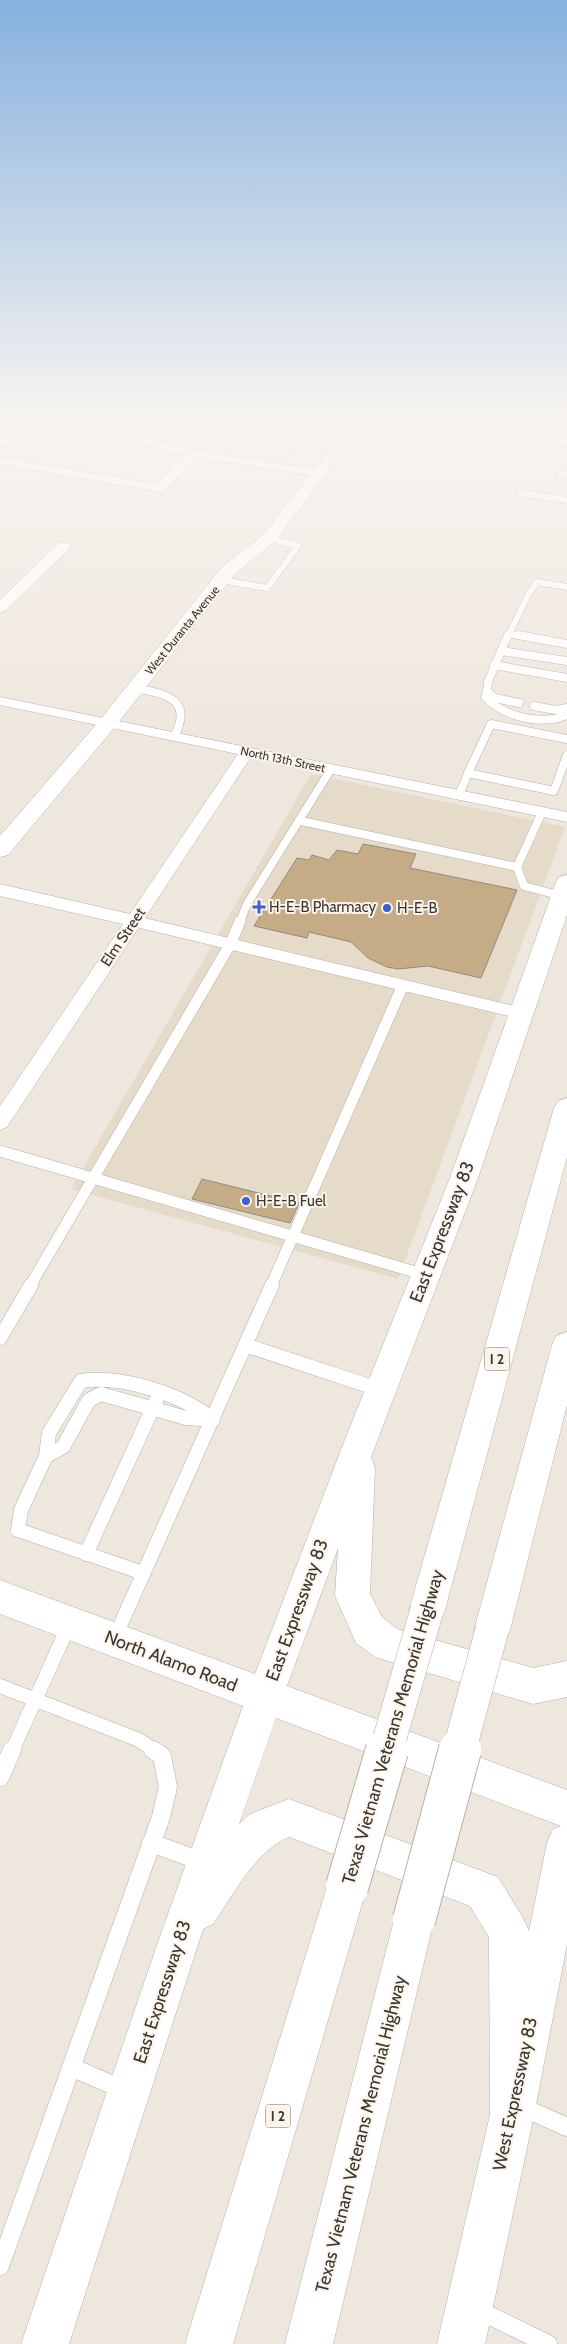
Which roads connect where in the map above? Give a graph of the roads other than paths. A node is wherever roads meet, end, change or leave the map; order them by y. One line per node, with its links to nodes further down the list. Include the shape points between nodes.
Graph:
1 (280, 522): 2 (main road, West Duranta Avenue)
2 (268, 538): 4 (main road, West Duranta Avenue); 4 (lane, via 298,546 267,588)
3 (64, 546): 6 (street)
4 (221, 580): 13 (main road, West Duranta Avenue)
5 (567, 587): 7 (lane, via 537,582)
6 (0, 608)
7 (509, 634): 8 (lane); 9 (lane)
8 (567, 644)
9 (501, 650): 10 (lane); 11 (lane)
10 (567, 661)
11 (494, 665): 12 (lane); 14 (lane)
12 (567, 678)
13 (135, 688): 20 (main road, West Duranta Avenue); 21 (lane, via 166,696 180,706 182,719)
14 (487, 691): 16 (lane, via 498,705); 19 (lane, via 488,703 515,715 535,719 562,719)
15 (0, 701): 20 (street, North 13th Street)
16 (518, 705)
17 (534, 708): 18 (lane, via 544,715)
18 (567, 708)
19 (567, 715)
20 (107, 724): 21 (street, North 13th Street); 31 (main road, West Duranta Avenue)
21 (174, 737): 23 (street, North 13th Street)
22 (567, 739): 26 (lane, via 491,724)
23 (248, 752): 25 (street, North 13th Street); 35 (street, Elm Street)
24 (567, 755): 26 (lane, via 554,791)
25 (332, 769): 27 (street, North 13th Street); 30 (lane)
26 (468, 773): 27 (lane)
27 (459, 795): 28 (street, North 13th Street)
28 (542, 812): 29 (street, North 13th Street); 32 (lane)
29 (567, 817)
30 (301, 821): 32 (lane); 36 (lane, via 247,904)
31 (0, 850)
32 (517, 867): 33 (lane, via 524,886)
33 (564, 889): 38 (main road, East Expressway 83)
34 (0, 890): 35 (street)
35 (134, 921): 36 (lane); 40 (street, Elm Street)
36 (231, 943): 37 (lane); 42 (lane)
37 (403, 985): 38 (lane); 43 (lane)
38 (520, 1013): 44 (main road, East Expressway 83, via 464,1178)
39 (567, 1108): 76 (main road, Texas Vietnam Veterans Memorial Highway / I 2, bridge, via 347,1887)
40 (0, 1122)
41 (0, 1151): 42 (lane)
42 (93, 1179): 43 (lane); 45 (lane)
43 (293, 1236): 44 (lane); 46 (lane)
44 (426, 1275): 48 (main road, East Expressway 83)
45 (0, 1338)
46 (245, 1345): 48 (lane); 51 (lane)
47 (567, 1345): 77 (main road, Texas Vietnam Veterans Memorial Highway, bridge, via 414,1920)
48 (381, 1390): 52 (main road, East Expressway 83)
49 (160, 1393): 50 (lane); 51 (lane, via 194,1405); 53 (lane, via 98,1379 81,1381 49,1433)
50 (153, 1408): 51 (lane, via 186,1418); 53 (lane, via 101,1394 88,1400 63,1447); 54 (lane)
51 (212, 1420): 55 (lane)
52 (360, 1442): 59 (main road, via 352,1596 369,1630 388,1644 534,1686); 61 (main road, East Expressway 83)
53 (46, 1456): 54 (lane, via 21,1510 18,1530)
54 (86, 1554): 55 (lane)
55 (143, 1573): 58 (lane)
56 (0, 1597): 57 (main road, North Alamo Road)
57 (70, 1624): 58 (main road, North Alamo Road); 62 (lane)
58 (113, 1640): 61 (main road, North Alamo Road)
59 (567, 1679)
60 (0, 1686): 62 (lane)
61 (265, 1697): 64 (main road, North Alamo Road); 67 (main road, East Expressway 83)
62 (35, 1700): 63 (lane); 65 (lane, via 139,1740 162,1756 168,1787)
63 (0, 1777)
64 (567, 1809)
65 (151, 1843): 67 (lane); 69 (lane)
66 (567, 1843): 71 (main road, West Expressway 83)
67 (206, 1863): 68 (main road, East Expressway 83)
68 (179, 1939): 70 (main road, East Expressway 83); 71 (main road, via 243,1847 264,1828 289,1818 484,1891 509,1932)
69 (72, 2067): 70 (lane); 73 (lane)
70 (129, 2092): 75 (main road, East Expressway 83)
71 (513, 2109): 72 (lane); 74 (main road, West Expressway 83)
72 (567, 2128)
73 (0, 2266)
74 (465, 2325): 78 (lane)
75 (46, 2344)
76 (209, 2344)
77 (309, 2344)
78 (548, 2344)

